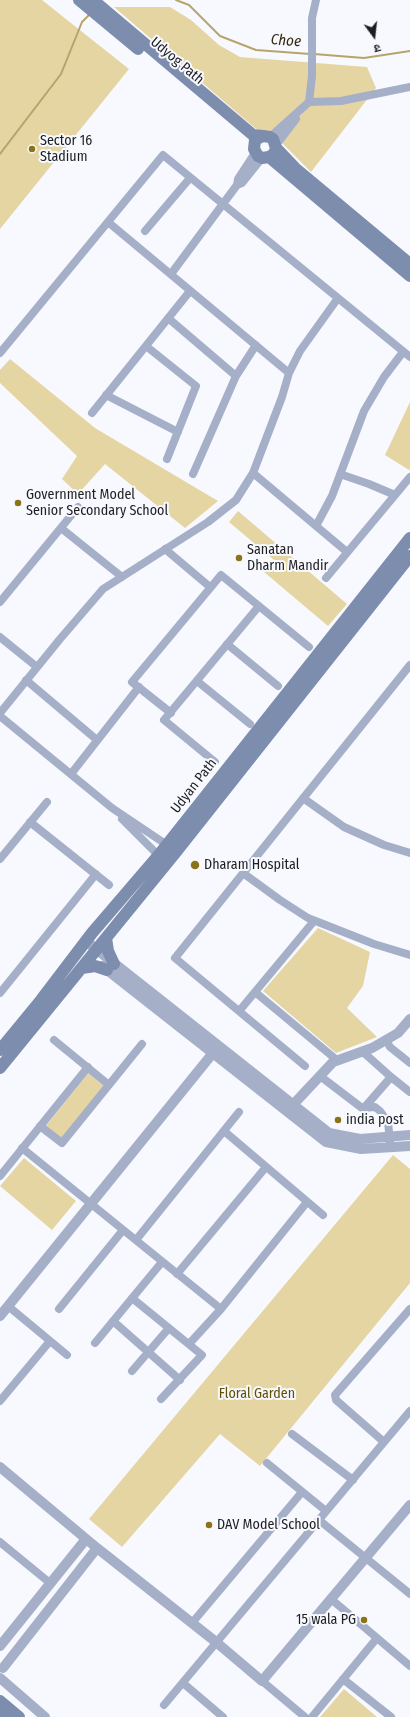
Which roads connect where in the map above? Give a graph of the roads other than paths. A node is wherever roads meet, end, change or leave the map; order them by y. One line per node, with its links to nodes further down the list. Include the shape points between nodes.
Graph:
1 (79, 0): 4 (main road, Udyog Path)
2 (93, 0): 4 (main road, Udyog Path)
3 (316, 0): 6 (street, via 312,29 312,76)
4 (110, 20): 7 (main road, Udyog Path, via 249,142)
5 (410, 87): 6 (street, via 376,95)
6 (307, 105): 7 (street)
7 (265, 148): 9 (street, via 242,183 237,185); 12 (main road, Udyog Path, via 295,168); 14 (main road, Udyog Path)
8 (190, 178): 9 (street); 10 (street, via 163,155); 11 (street)
9 (222, 203): 13 (street); 16 (street)
10 (108, 222): 13 (street); 20 (street)
11 (145, 231)
12 (410, 264)
13 (171, 274): 15 (street)
14 (410, 276)
15 (190, 291): 17 (street); 18 (street)
16 (338, 298): 21 (street); 22 (street, via 300,351)
17 (168, 318): 19 (street); 23 (street)
18 (256, 345): 22 (street); 23 (street)
19 (146, 346): 24 (street); 26 (street, via 196,386)
20 (0, 353)
21 (407, 354): 30 (street, via 384,377 364,410)
22 (289, 372): 28 (street)
23 (236, 376): 29 (street)
24 (106, 395): 25 (street); 26 (street)
25 (92, 413)
26 (178, 432): 27 (street)
27 (167, 459)
28 (253, 473): 34 (street); 37 (street, via 236,500 208,522)
29 (193, 474)
30 (340, 474): 32 (street); 34 (street)
31 (410, 477): 32 (street)
32 (394, 495): 38 (street)
33 (78, 507): 35 (street)
34 (316, 526): 38 (street)
35 (61, 528): 40 (street); 43 (street)
36 (410, 538): 65 (main road, Udyan Path)
37 (165, 549): 40 (street); 42 (street)
38 (347, 552): 41 (street)
39 (410, 556): 65 (main road, Udyan Path)
40 (122, 577): 48 (street, via 103,589)
41 (326, 578)
42 (210, 587): 44 (street, via 221,574); 53 (street, via 132,682)
43 (0, 602)
44 (258, 606): 46 (street); 47 (street)
45 (0, 636): 48 (street)
46 (227, 644): 51 (street); 52 (street)
47 (309, 647)
48 (37, 666): 50 (street)
49 (410, 666): 61 (street)
50 (26, 680): 54 (street); 58 (street)
51 (197, 681): 55 (street); 57 (street)
52 (278, 686)
53 (139, 687): 55 (street); 58 (street)
54 (0, 713)
55 (171, 713): 59 (street, via 164,720)
56 (0, 716): 60 (street)
57 (250, 724)
58 (97, 740): 60 (street)
59 (215, 762)
60 (71, 774): 63 (street)
61 (303, 798): 66 (street, via 344,827 384,845); 69 (street)
62 (47, 802): 64 (street)
63 (112, 808): 65 (street); 68 (street)
64 (30, 822): 67 (street); 70 (street)
65 (171, 848): 68 (main road, Udyan Path)
66 (410, 853)
67 (0, 859)
68 (162, 859): 73 (main road, Udyan Path); 74 (main road, Udyan Path)
69 (244, 873): 72 (street); 81 (street, via 175,958)
70 (96, 874): 71 (street); 80 (street)
71 (109, 885)
72 (314, 921): 76 (street); 79 (street)
73 (106, 938): 75 (main road, Udyan Path); 77 (main road)
74 (82, 945): 75 (street); 86 (main road, Udyan Path)
75 (93, 953): 77 (street); 78 (main road, Udyan Path)
76 (410, 955)
77 (111, 967): 78 (main road); 87 (street)
78 (82, 968): 93 (main road, Udyan Path)
79 (255, 992): 81 (street); 89 (street)
80 (0, 993)
81 (240, 1010): 91 (street)
82 (410, 1019): 84 (street, via 398,1033)
83 (54, 1040): 92 (street)
84 (386, 1040): 88 (street); 90 (street, via 390,1047)
85 (142, 1044): 96 (street)
86 (0, 1050)
87 (216, 1050): 98 (street); 110 (street)
88 (363, 1052): 89 (street); 95 (street)
89 (338, 1061): 94 (street, via 333,1062)
90 (410, 1063)
91 (305, 1066)
92 (88, 1067): 96 (street); 101 (street)
93 (0, 1068)
94 (320, 1076): 98 (street); 99 (street)
95 (391, 1076): 97 (street); 99 (street)
96 (109, 1085): 101 (street, via 62,1143)
97 (410, 1092)
98 (290, 1108): 104 (street, via 326,1142 361,1148)
99 (364, 1108): 104 (street, via 375,1107 386,1118 390,1126)
100 (239, 1112): 102 (street)
101 (40, 1126): 106 (street)
102 (224, 1131): 107 (street); 113 (street)
103 (410, 1135): 104 (street)
104 (390, 1142): 105 (street)
105 (410, 1146)
106 (22, 1148): 108 (street); 110 (street)
107 (266, 1167): 109 (street); 115 (street)
108 (0, 1176)
109 (307, 1202): 111 (street); 119 (street)
110 (91, 1204): 112 (street); 117 (street)
111 (323, 1215)
112 (123, 1230): 113 (street); 118 (street)
113 (136, 1240): 114 (street)
114 (162, 1262): 115 (street); 116 (street)
115 (177, 1274): 119 (street)
116 (132, 1298): 122 (street); 123 (street)
117 (8, 1306): 121 (street); 124 (street)
118 (59, 1309)
119 (220, 1309): 126 (street)
120 (409, 1312): 135 (street, via 335,1395 336,1400)
121 (0, 1316)
122 (113, 1322): 125 (street); 127 (street)
123 (169, 1328): 126 (street); 127 (street)
124 (50, 1341): 128 (street); 132 (street)
125 (95, 1343)
126 (189, 1344): 130 (street, via 202,1355)
127 (148, 1352): 129 (street); 130 (street)
128 (67, 1355)
129 (132, 1371)
130 (180, 1380): 131 (street)
131 (161, 1399)
132 (0, 1402)
133 (410, 1411): 135 (street)
134 (292, 1434): 138 (street)
135 (384, 1442): 138 (street)
136 (267, 1463): 139 (street)
137 (0, 1467): 143 (street)
138 (353, 1480): 141 (street)
139 (302, 1492): 141 (street); 150 (street)
140 (410, 1505): 146 (street)
141 (326, 1511): 142 (street)
142 (319, 1520): 146 (street); 152 (street)
143 (86, 1539): 145 (street); 147 (street)
144 (0, 1542): 147 (street)
145 (97, 1548): 150 (street); 155 (street)
146 (366, 1558): 148 (street); 149 (street)
147 (50, 1583): 153 (street)
148 (410, 1594)
149 (331, 1599): 151 (street); 157 (street)
150 (192, 1623): 152 (street)
151 (377, 1638): 154 (street); 156 (street)
152 (216, 1642): 157 (street); 158 (street)
153 (0, 1646)
154 (410, 1666)
155 (1, 1673): 164 (street)
156 (343, 1679): 167 (street); 168 (street)
157 (262, 1681): 166 (street)
158 (183, 1683): 160 (street); 165 (street)
159 (0, 1700): 163 (main road)
160 (164, 1705)
161 (0, 1713): 162 (main road)
162 (4, 1717)
163 (19, 1717)
164 (45, 1717)
165 (223, 1717)
166 (305, 1717)
167 (312, 1717)
168 (391, 1717)

